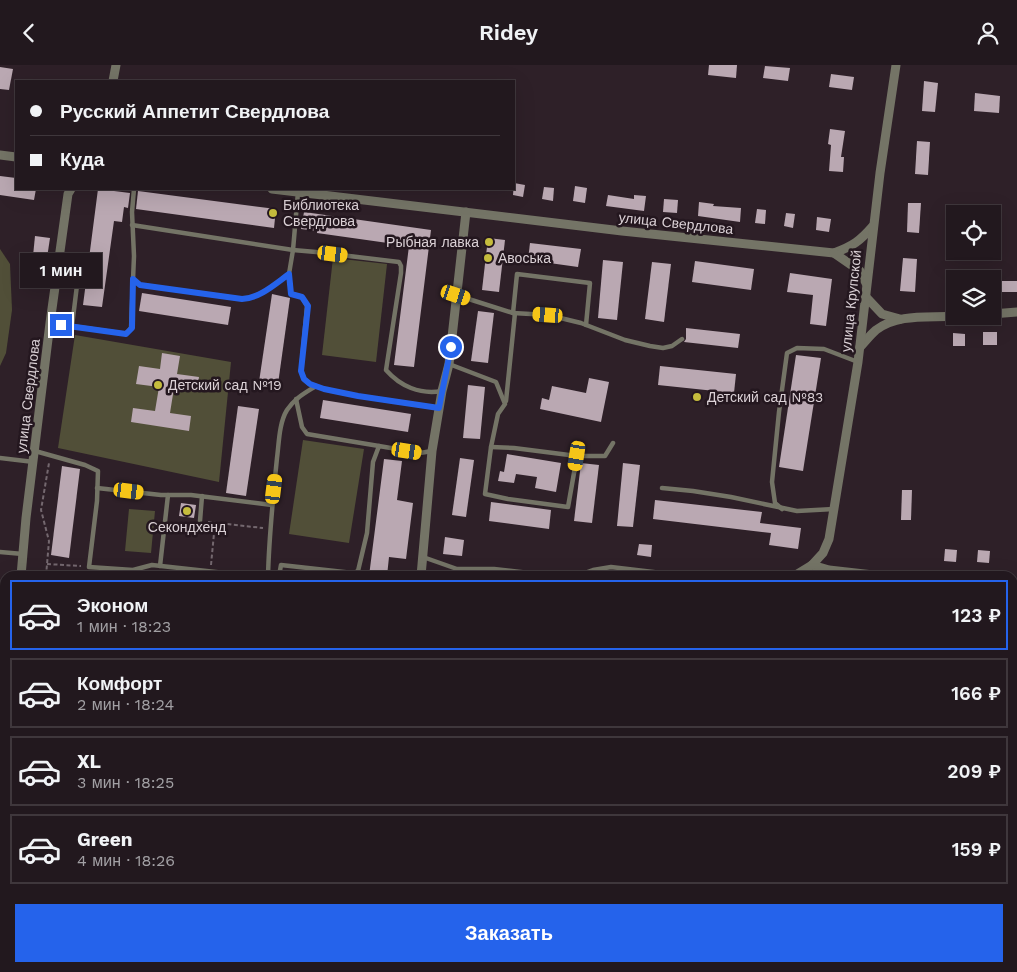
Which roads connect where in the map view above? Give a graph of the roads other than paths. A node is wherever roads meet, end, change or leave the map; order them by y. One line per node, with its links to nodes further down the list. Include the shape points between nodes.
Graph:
1 (116, 65): 3 (street)
2 (896, 65): 12 (street, улица Крупской)
3 (113, 80)
4 (0, 155): 5 (street)
5 (15, 157)
6 (71, 190): 26 (street, улица Свердлова, via 68,194)
7 (134, 190): 11 (lane)
8 (281, 190): 9 (street, улица Свердлова)
9 (298, 192): 10 (street, улица Свердлова); 13 (lane)
10 (466, 212): 14 (street, улица Свердлова); 19 (street)
11 (132, 225): 13 (lane); 17 (lane)
12 (873, 226): 14 (street, улица Свердлова, via 852,247); 18 (street, улица Крупской)
13 (293, 250): 16 (lane); 34 (lane, via 399,262 401,273 386,370 405,387 433,393)
14 (834, 253): 18 (street, via 860,271)
15 (79, 269): 28 (lane)
16 (289, 274): 17 (lane, via 251,299 140,285); 33 (lane, via 291,294 302,297 308,306 301,371 304,379)
17 (133, 279): 28 (lane, via 132,328 126,334)
18 (867, 286): 20 (street, улица Крупской)
19 (456, 295): 22 (lane); 32 (street)
20 (866, 297): 25 (street, via 882,314); 30 (street, улица Крупской)
21 (1017, 312): 23 (street)
22 (514, 313): 27 (lane, via 548,315); 27 (lane, via 517,275 590,283); 36 (lane)
23 (1001, 313)
24 (946, 316): 25 (street)
25 (900, 319): 30 (street, via 875,331)
26 (50, 323): 28 (lane); 41 (street, улица Свердлова)
27 (586, 325): 29 (lane, via 626,340 663,348)
28 (72, 327)
29 (682, 339)
30 (860, 347): 31 (street, улица Крупской)
31 (858, 362): 51 (lane, via 824,349 797,348 787,353 772,483 775,503); 52 (street, улица Крупской)
32 (449, 364): 34 (street); 36 (lane, via 496,382)
33 (316, 386): 35 (lane); 37 (lane)
34 (442, 391): 37 (street)
35 (296, 398): 39 (lane, via 302,427 307,434); 50 (lane, via 281,425)
36 (505, 404): 40 (lane, via 498,414)
37 (439, 408): 42 (street)
38 (613, 443): 43 (lane, via 605,456)
39 (379, 446): 42 (lane, via 420,453); 64 (lane, via 373,463 367,533)
40 (491, 447): 43 (lane); 43 (lane, via 486,494 562,507 569,505)
41 (35, 451): 45 (street, улица Свердлова); 46 (lane, via 98,471)
42 (432, 451): 56 (street)
43 (577, 456)
44 (0, 458): 45 (lane)
45 (34, 462): 55 (street, улица Свердлова)
46 (97, 488): 48 (lane); 58 (lane, via 89,567 133,570)
47 (662, 488): 51 (lane, via 731,497)
48 (168, 495): 49 (lane); 58 (lane)
49 (202, 496): 50 (lane); 53 (lane)
50 (272, 505): 61 (lane)
51 (782, 509): 52 (lane)
52 (834, 509): 57 (street, улица Крупской, via 829,539 823,553)
53 (200, 521)
54 (0, 552): 55 (lane)
55 (23, 555): 59 (street, улица Свердлова)
56 (423, 557): 65 (street); 66 (lane, via 457,569)
57 (812, 565): 69 (street); 70 (street)
58 (160, 566): 60 (lane)
59 (21, 571)
60 (210, 571)
61 (268, 571)
62 (280, 571): 63 (lane, via 281,565)
63 (335, 571)
64 (360, 571)
65 (422, 571)
66 (511, 571)
67 (588, 571): 68 (lane, via 611,567)
68 (645, 571)
69 (802, 571)
70 (838, 571)

